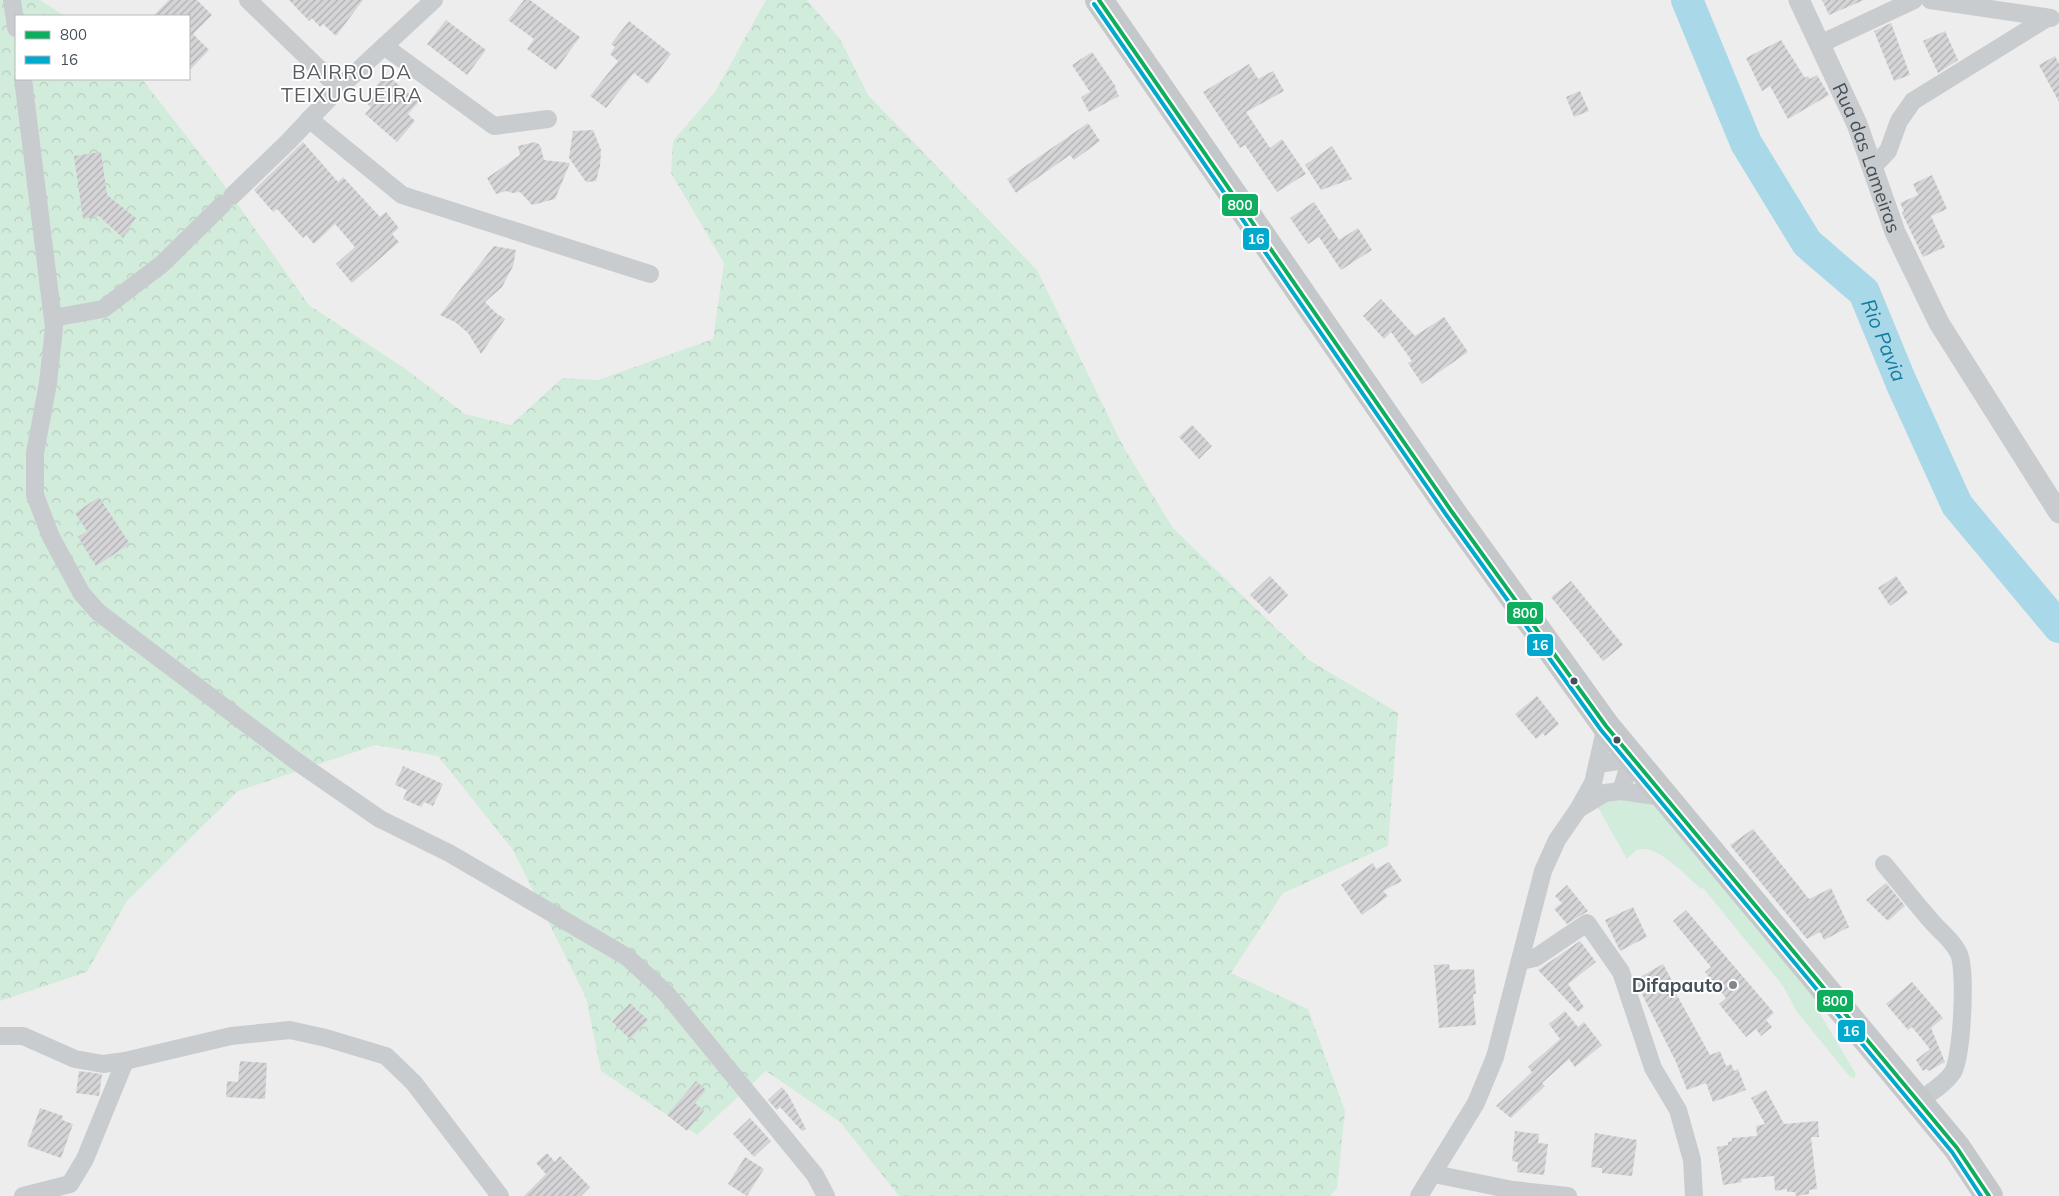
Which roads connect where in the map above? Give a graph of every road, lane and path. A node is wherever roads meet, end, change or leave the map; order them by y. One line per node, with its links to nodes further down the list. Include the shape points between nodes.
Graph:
1 (12, 0): 9 (street)
2 (248, 0): 13 (street)
3 (434, 0): 11 (street)
4 (1099, 0): 20 (main road, via 1452,512)
5 (1799, 0): 10 (street, Rua das Lameiras)
6 (1914, 0): 10 (street)
7 (1930, 0): 8 (street)
8 (2053, 18): 16 (street, via 1913,100 1898,121 1888,151)
9 (15, 21)
10 (1820, 44): 16 (street, Rua das Lameiras, via 1857,124)
11 (384, 46): 13 (street); 15 (street, via 494,126)
12 (23, 80): 18 (street)
13 (339, 88): 14 (street)
14 (309, 119): 17 (street, via 402,195); 18 (street, via 162,264 103,309)
15 (548, 119)
16 (1872, 168): 19 (street, Rua das Lameiras, via 1895,232 1935,316)
17 (650, 274)
18 (53, 318): 34 (street, via 48,383 35,453 36,495 51,537 82,594 106,618 296,761 380,819 448,853 627,957 672,1000 814,1175)
19 (2059, 513)
20 (1606, 726): 21 (main road); 22 (street)
21 (1631, 759): 22 (street); 23 (street); 24 (main road)
22 (1598, 764): 25 (street, via 1593,783)
23 (1621, 791): 24 (street); 25 (street, via 1605,793)
24 (1663, 797): 30 (main road)
25 (1580, 808): 27 (street, via 1557,840 1543,871)
26 (1884, 864): 30 (street, via 1950,940 1963,967 1962,1040 1958,1058 1943,1084)
27 (1520, 961): 31 (street, via 1495,1057 1476,1104); 37 (street, via 1534,958 1587,923 1621,972 1653,1068 1678,1110 1692,1160)
28 (0, 1036): 29 (street, via 23,1036 75,1060 103,1064)
29 (125, 1061): 32 (street, via 86,1159 70,1184); 33 (street, via 231,1036 290,1030 386,1056 414,1083)
30 (1918, 1101): 38 (main road, via 1957,1148)
31 (1434, 1174): 35 (street); 36 (street, via 1513,1190)
32 (24, 1196)
33 (500, 1196)
34 (826, 1196)
35 (1419, 1196)
36 (1568, 1196)
37 (1694, 1196)
38 (1989, 1196)

